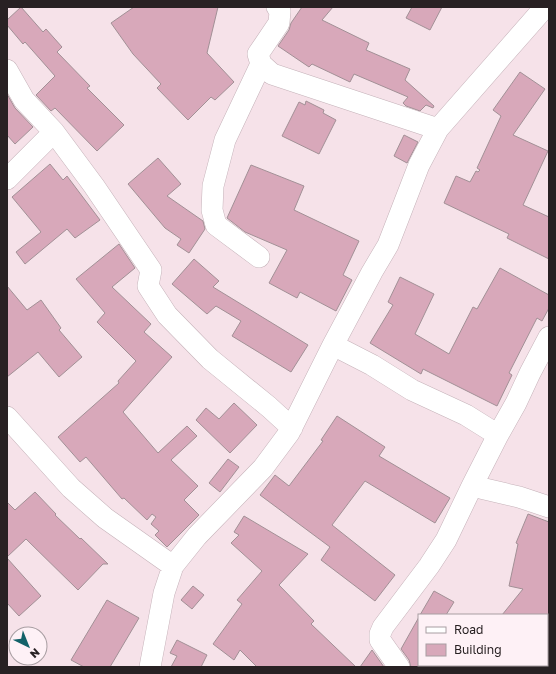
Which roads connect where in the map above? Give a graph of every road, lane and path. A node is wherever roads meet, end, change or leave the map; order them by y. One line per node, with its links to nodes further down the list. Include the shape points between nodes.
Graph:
1 (277, 7): 3 (street, via 280,10 279,23 258,54)
2 (545, 7): 5 (street)
3 (261, 64): 5 (street, via 272,74); 8 (street, via 225,140 214,186 212,210 216,225)
4 (7, 70): 6 (street, via 24,100)
5 (438, 129): 10 (street, via 419,165 388,245)
6 (54, 132): 7 (street); 12 (street, via 151,270 148,286 167,315 210,359)
7 (7, 179)
8 (260, 257)
9 (549, 337): 13 (street)
10 (333, 345): 12 (street); 13 (street, via 412,390 466,415)
11 (7, 417): 16 (street, via 71,488 106,518)
12 (292, 428): 16 (street, via 262,468 197,536)
13 (498, 435): 14 (street)
14 (472, 486): 15 (street); 18 (street, via 446,540 380,634 380,640)
15 (549, 507)
16 (174, 566): 17 (street, via 164,593)
17 (150, 667)
18 (399, 667)

